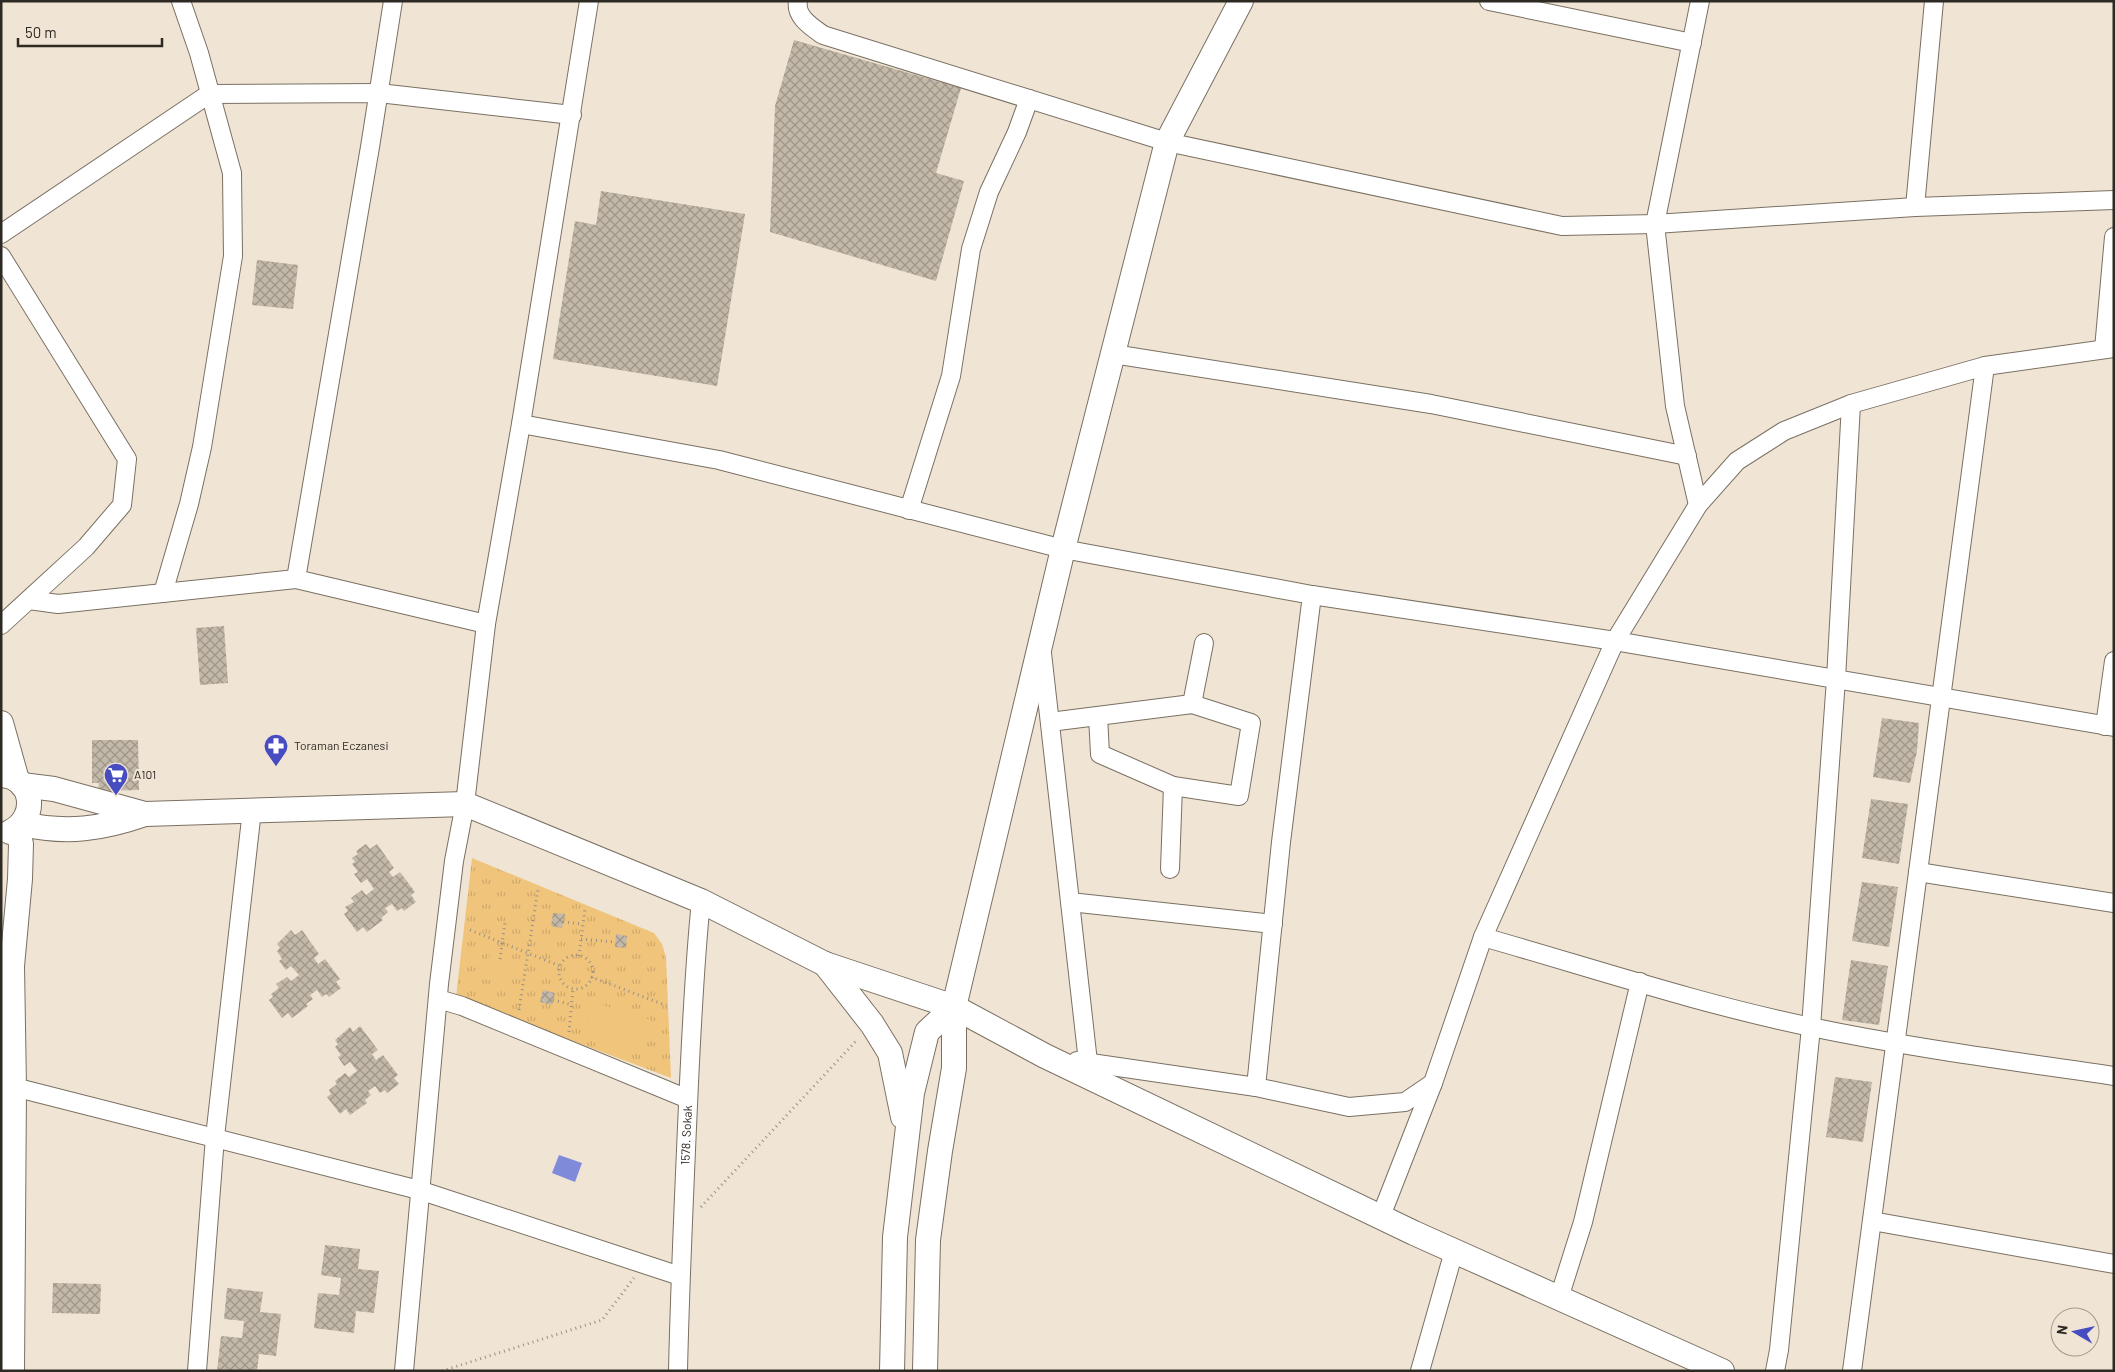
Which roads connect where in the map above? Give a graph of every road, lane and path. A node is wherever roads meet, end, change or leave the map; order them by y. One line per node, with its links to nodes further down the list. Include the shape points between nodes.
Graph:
1 (181, 1): 11 (street)
2 (393, 1): 10 (street)
3 (589, 1): 13 (street)
4 (798, 1): 12 (street, via 797,6 806,23 822,35)
5 (1241, 1): 14 (street)
6 (1489, 1): 9 (street)
7 (1700, 1): 9 (street)
8 (1934, 1): 16 (street)
9 (1692, 43): 17 (street)
10 (379, 93): 11 (street); 13 (street); 30 (street)
11 (209, 94): 18 (street); 31 (street, via 232,173 233,256 202,447)
12 (1029, 99): 14 (street); 28 (street, via 989,192 971,248 951,376)
13 (572, 115): 25 (street)
14 (1167, 142): 17 (street, via 1562,226); 22 (street)
15 (2114, 200): 16 (street)
16 (1915, 207): 17 (street)
17 (1655, 224): 26 (street, via 1675,406)
18 (1, 234)
19 (2114, 237): 21 (street)
20 (1, 256): 33 (street, via 127,459 122,505 86,547)
21 (2109, 348): 23 (street)
22 (1113, 354): 26 (street, via 1431,404); 29 (street)
23 (1985, 366): 24 (street); 41 (street)
24 (1851, 404): 27 (street, via 1784,430 1737,461); 40 (street)
25 (521, 424): 28 (street, via 719,460); 34 (street)
26 (1686, 456): 27 (street)
27 (1698, 505): 36 (street)
28 (909, 510): 29 (street)
29 (1063, 549): 32 (street); 38 (street)
30 (296, 578): 31 (street); 34 (street)
31 (163, 593): 33 (street, via 58,604)
32 (1312, 595): 36 (street); 62 (street)
33 (29, 600): 35 (street)
34 (486, 624): 49 (street)
35 (1, 625)
36 (1614, 641): 40 (street); 64 (street)
37 (1204, 643): 42 (street)
38 (1040, 644): 44 (street); 80 (street)
39 (2114, 661): 46 (street)
40 (1836, 679): 41 (street); 83 (street)
41 (1941, 698): 46 (street); 53 (street)
42 (1192, 704): 43 (street); 47 (street, via 1251,723 1238,796)
43 (1098, 716): 44 (street); 47 (street, via 1100,754)
44 (1050, 722): 56 (street)
45 (1, 723): 48 (street)
46 (2109, 727)
47 (1173, 786): 52 (street)
48 (17, 804): 51 (street, via 54,789); 51 (street, via 47,829 90,829); 90 (street, via 21,844 12,966)
49 (465, 804): 50 (street); 55 (street); 76 (street, via 454,861)
50 (252, 810): 51 (street); 94 (street)
51 (145, 814)
52 (1170, 869)
53 (1918, 872): 57 (street); 85 (street)
54 (538, 889): 68 (path)
55 (701, 901): 71 (street); 92 (street, 1578. Sokak, via 694,963)
56 (1070, 902): 62 (street); 87 (street)
57 (2114, 903)
58 (585, 909): 61 (path)
59 (563, 922): 61 (path)
60 (505, 923): 66 (path)
61 (583, 924): 65 (path)
62 (1273, 924): 91 (street)
63 (470, 930): 66 (path)
64 (1483, 937): 74 (street); 89 (street)
65 (581, 939): 67 (path); 69 (path)
66 (502, 942): 68 (path); 70 (path)
67 (615, 942)
68 (528, 953): 72 (path); 81 (path)
69 (579, 956): 72 (path, via 564,959); 73 (path, via 592,964)
70 (500, 958)
71 (825, 964): 80 (street); 82 (street)
72 (560, 966): 75 (path, via 559,975)
73 (591, 977): 75 (path, via 585,988); 79 (path)
74 (1640, 982): 83 (street, via 1724,1007); 103 (street, via 1583,1222)
75 (573, 988): 78 (path)
76 (438, 999): 92 (street); 95 (street)
77 (553, 1000): 78 (path)
78 (572, 1005): 84 (path)
79 (665, 1005)
80 (954, 1007): 86 (street); 93 (street, via 927,1032 912,1093); 110 (street, via 954,1068 928,1240)
81 (518, 1016)
82 (872, 1024): 93 (street, via 890,1053); 98 (path)
83 (1811, 1027): 85 (street); 113 (street)
84 (568, 1035)
85 (1895, 1042): 88 (street); 97 (street)
86 (1045, 1056): 87 (street); 96 (street)
87 (1088, 1062): 91 (street)
88 (2114, 1076)
89 (1433, 1083): 91 (street, via 1405,1102 1349,1107); 96 (street)
90 (14, 1087): 94 (street); 104 (street)
91 (1256, 1087)
92 (688, 1099): 98 (street, 1578. Sokak)
93 (907, 1136): 109 (street, via 895,1237)
94 (215, 1138): 95 (street); 105 (street)
95 (419, 1190): 100 (street); 106 (street)
96 (1381, 1216): 99 (street)
97 (1872, 1221): 101 (street); 114 (street)
98 (682, 1227): 102 (street, 1578. Sokak)
99 (1454, 1251): 103 (street); 111 (street)
100 (645, 1264): 102 (street); 107 (path, via 602,1320)
101 (2114, 1264)
102 (680, 1276): 108 (street, 1578. Sokak)
103 (1559, 1298): 112 (street)
104 (12, 1371)
105 (197, 1371)
106 (404, 1371)
107 (442, 1371)
108 (678, 1371)
109 (892, 1371)
110 (925, 1371)
111 (1420, 1371)
112 (1722, 1371)
113 (1775, 1371)
114 (1852, 1371)

